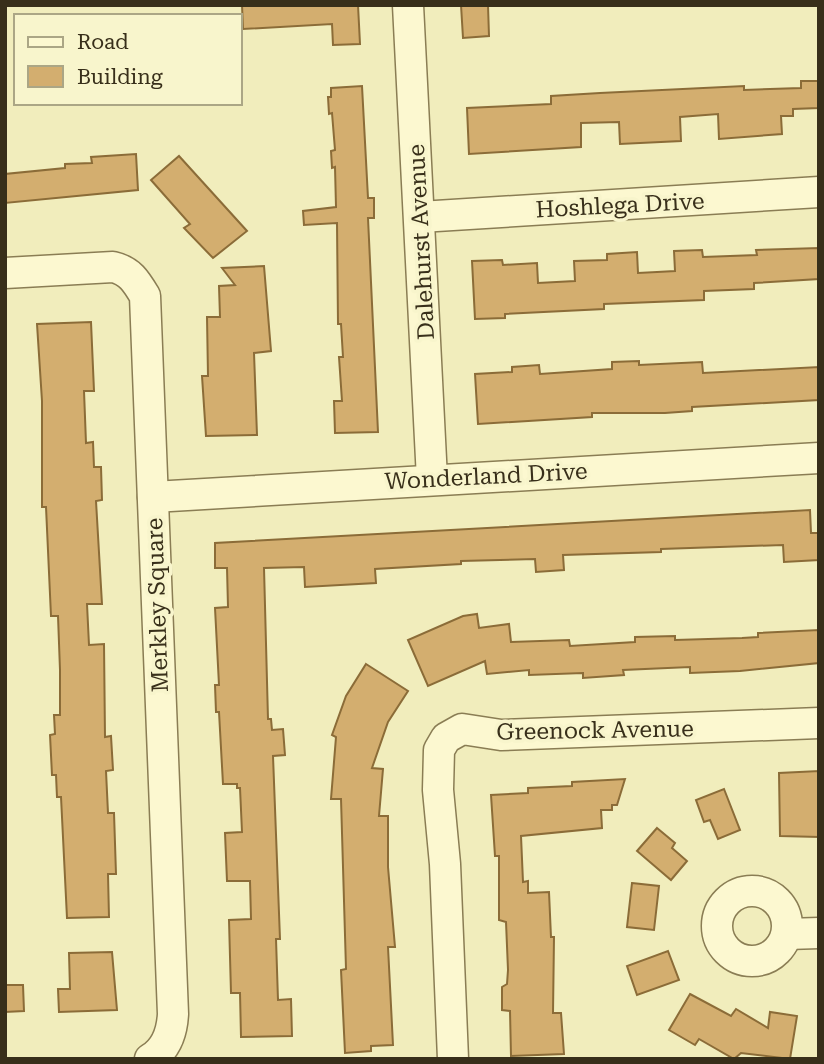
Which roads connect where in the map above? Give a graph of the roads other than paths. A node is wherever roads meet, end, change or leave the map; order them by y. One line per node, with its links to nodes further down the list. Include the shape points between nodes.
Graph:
1 (408, 5): 3 (street, Dalehurst Avenue)
2 (819, 192): 3 (street, Hoshlega Drive)
3 (420, 217): 6 (street, Dalehurst Avenue)
4 (5, 273): 7 (street, Merkley Square, via 96,265 124,270 135,279 145,296)
5 (819, 458): 6 (street, Wonderland Drive)
6 (432, 479): 7 (street, Wonderland Drive)
7 (153, 497): 11 (street, Merkley Square, via 173,1014 165,1045)
8 (819, 723): 12 (street, Greenock Avenue, via 501,734 462,729 446,738 439,750 438,790)
9 (819, 933): 10 (street)
10 (787, 934)
11 (150, 1059)
12 (453, 1059)

